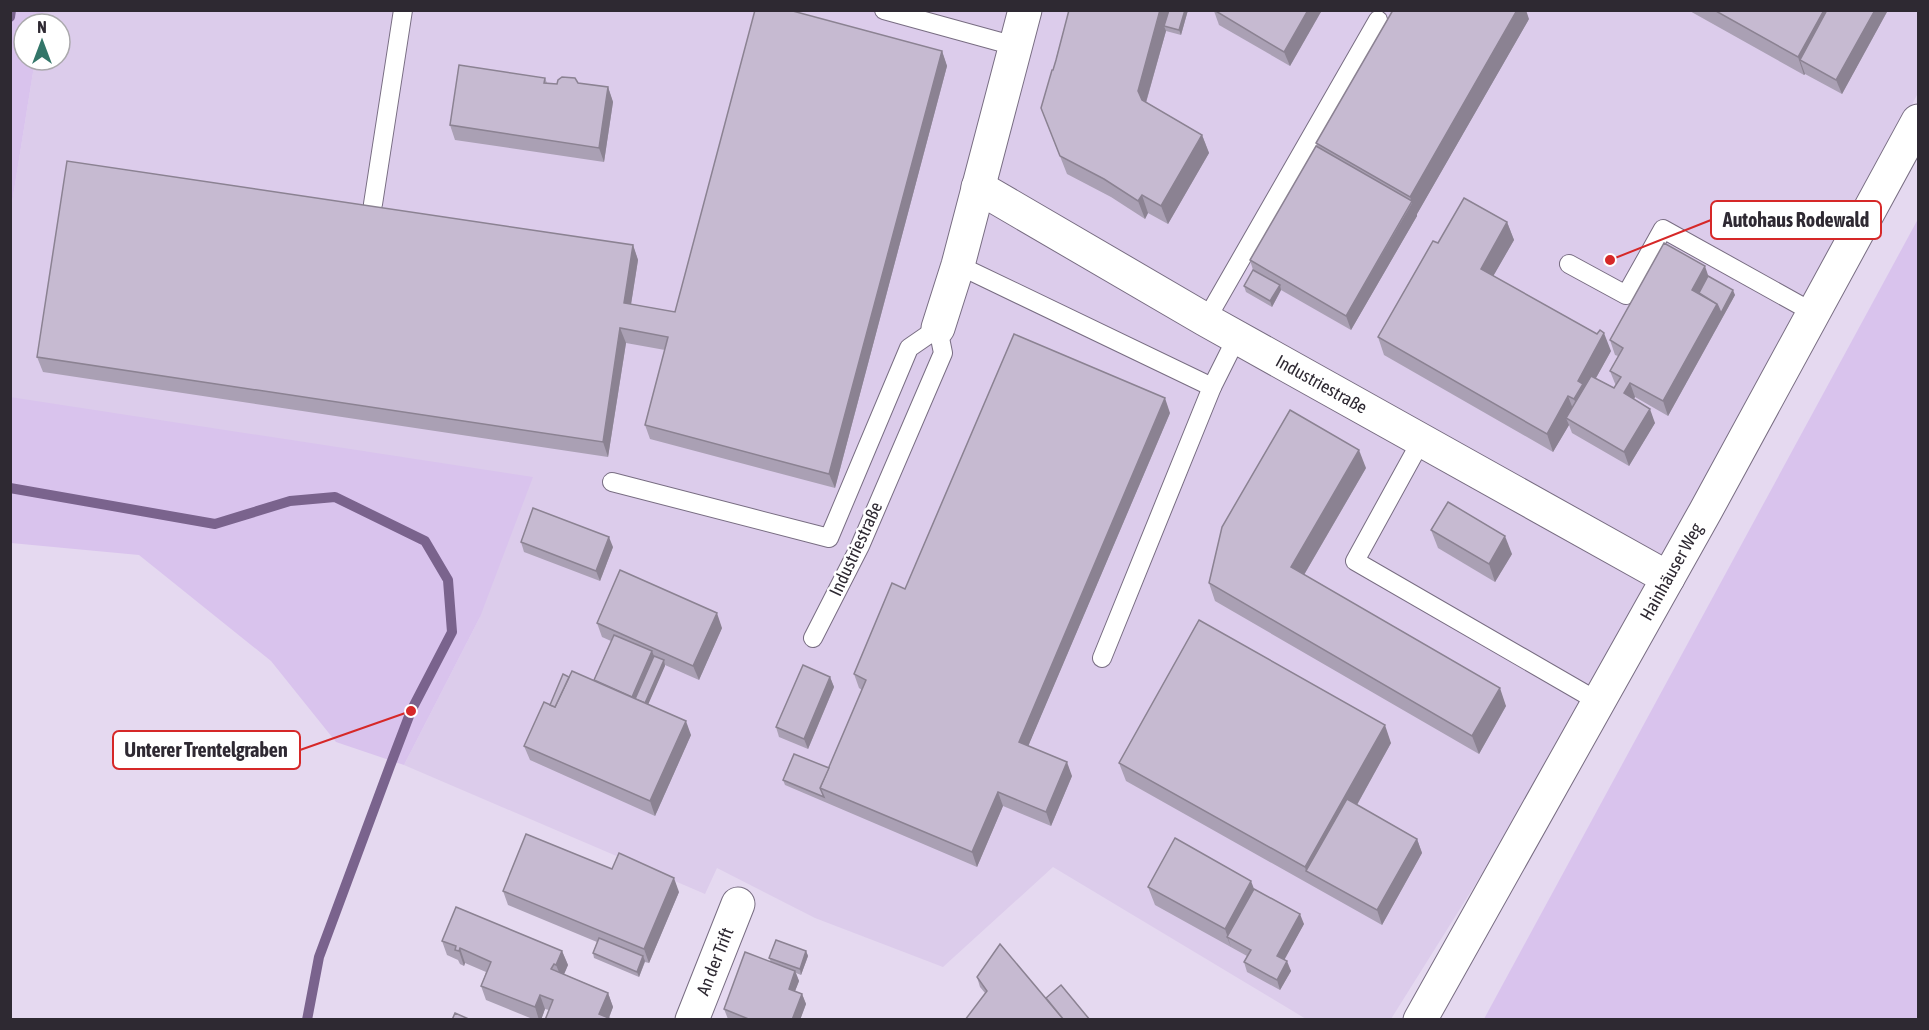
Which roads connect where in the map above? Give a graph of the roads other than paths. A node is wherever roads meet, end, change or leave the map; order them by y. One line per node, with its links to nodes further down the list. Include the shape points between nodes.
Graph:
1 (403, 10): 8 (lane)
2 (884, 10): 5 (lane)
3 (1025, 10): 5 (street, Industriestraße)
4 (1378, 20): 12 (lane)
5 (1015, 46): 7 (street, Industriestraße)
6 (1918, 121): 11 (street, Hainhäuser Weg)
7 (978, 187): 10 (street, Industriestraße); 12 (street, Industriestraße)
8 (373, 204)
9 (1569, 264): 11 (lane, via 1626,295 1662,230)
10 (958, 265): 13 (street, Industriestraße); 15 (lane)
11 (1814, 313): 18 (street, Hainhäuser Weg)
12 (1206, 320): 14 (street, Industriestraße)
13 (938, 328): 17 (lane, via 909,348 830,538); 19 (lane, Industriestraße, via 943,353 860,546)
14 (1237, 337): 15 (lane); 16 (street, Industriestraße)
15 (1212, 387): 20 (lane)
16 (1421, 441): 18 (street, Industriestraße); 21 (lane, via 1355,561)
17 (612, 482)
18 (1668, 578): 21 (street, Hainhäuser Weg)
19 (813, 639)
20 (1102, 658)
21 (1599, 702): 24 (street, Hainhäuser Weg)
22 (738, 903): 23 (street, An der Trift)
23 (692, 1020)
24 (1420, 1020)

